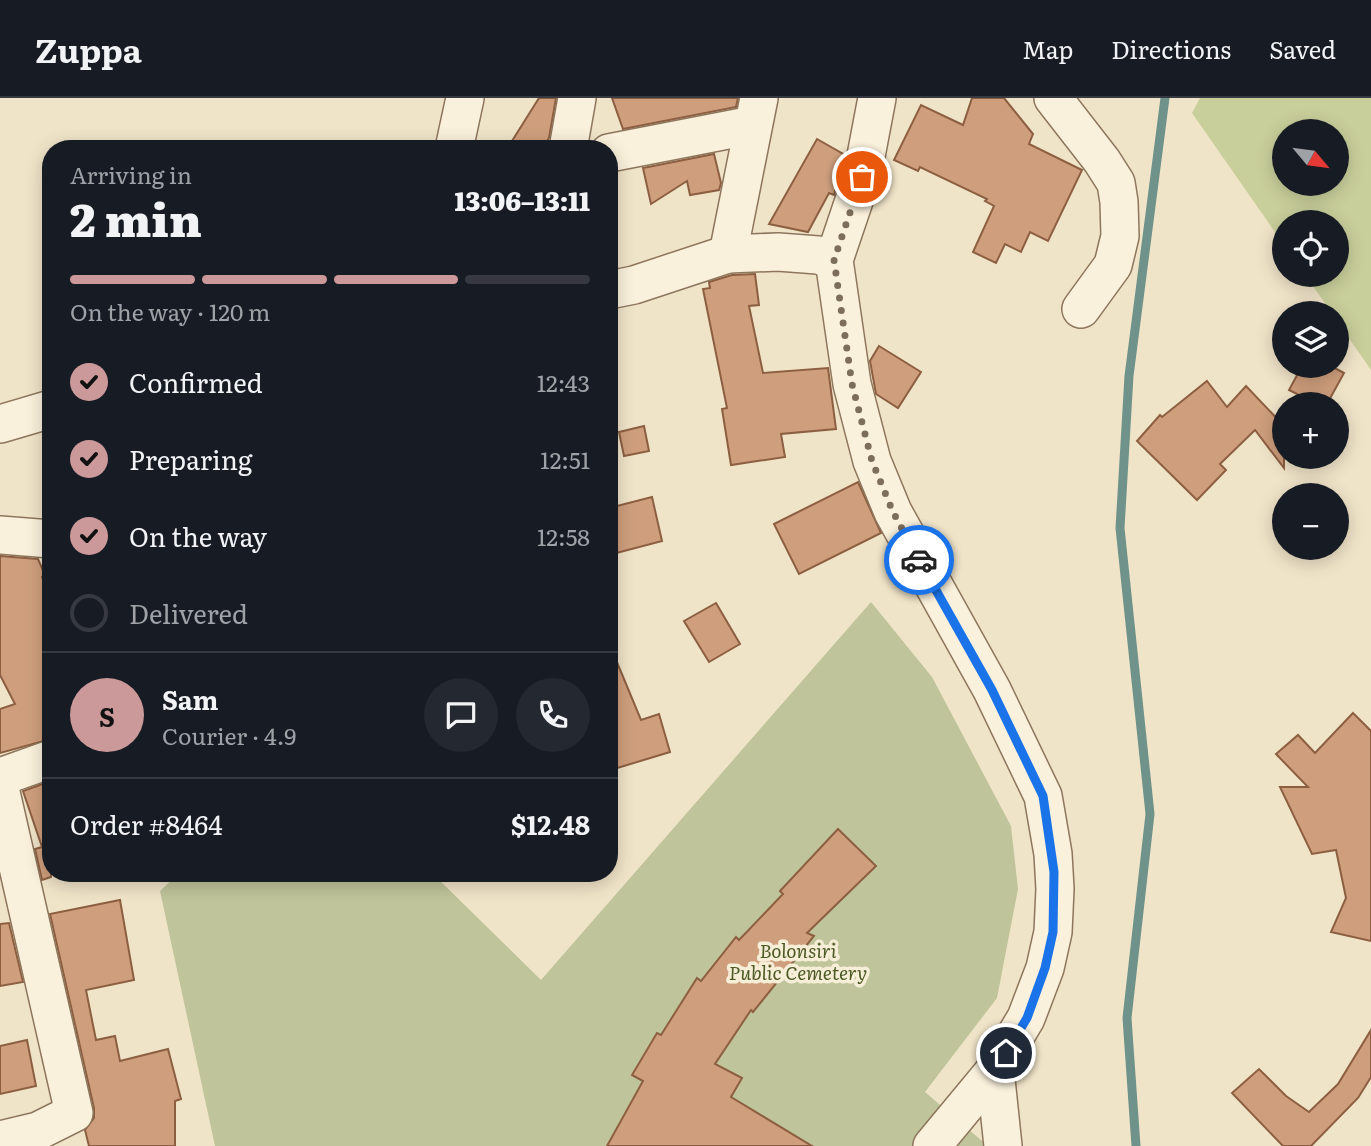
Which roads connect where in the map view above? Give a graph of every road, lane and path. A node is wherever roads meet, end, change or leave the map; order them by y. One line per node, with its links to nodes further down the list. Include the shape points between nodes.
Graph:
1 (465, 98): 6 (street)
2 (577, 98): 7 (street)
3 (877, 98): 10 (street, via 862,177)
4 (1053, 98): 12 (street, via 1116,183 1119,202 1120,236 1114,265)
5 (756, 112): 8 (street); 9 (street)
6 (456, 140)
7 (570, 140)
8 (618, 150)
9 (728, 254): 10 (street, via 778,252); 11 (street)
10 (834, 260): 20 (street, via 852,384 872,461 893,512 992,690 1043,796 1053,854 1053,932 1027,1018)
11 (618, 288)
12 (1081, 309)
13 (42, 412): 14 (street)
14 (0, 424)
15 (0, 535): 16 (street)
16 (42, 538)
17 (42, 762): 18 (street)
18 (0, 777)
19 (0, 788): 21 (street, via 74,1113 38,1130)
20 (995, 1070): 22 (street); 23 (street)
21 (0, 1140)
22 (932, 1146)
23 (1003, 1146)

